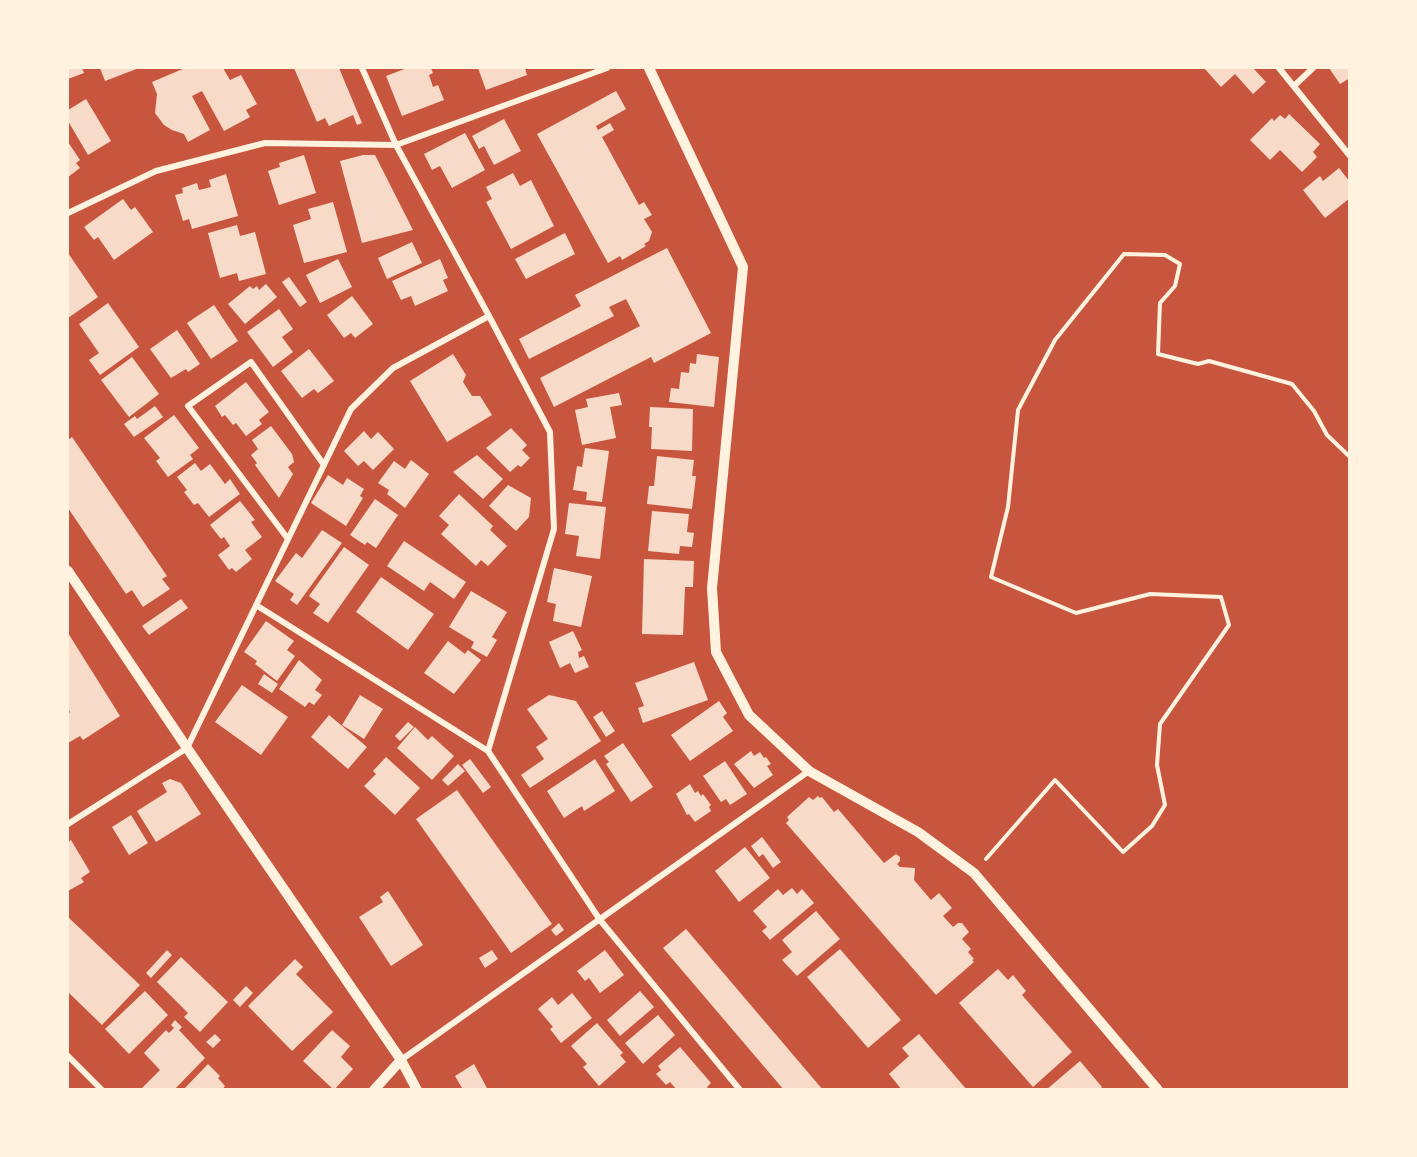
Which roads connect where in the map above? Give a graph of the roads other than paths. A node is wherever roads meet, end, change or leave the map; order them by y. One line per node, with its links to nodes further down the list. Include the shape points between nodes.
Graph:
1 (362, 68): 7 (street)
2 (607, 68): 7 (street)
3 (650, 68): 17 (street, via 743,267 712,588 716,652 749,715)
4 (1279, 68): 6 (street)
5 (1313, 68): 6 (street)
6 (1295, 85): 8 (street)
7 (396, 145): 9 (street, via 265,143 156,171); 10 (street)
8 (1350, 156)
9 (68, 213)
10 (489, 316): 11 (street, via 393,368 351,409); 16 (street, via 550,432 554,529)
11 (324, 465): 12 (street); 12 (street, via 251,362 188,406)
12 (288, 539): 14 (street)
13 (68, 571): 15 (street)
14 (256, 605): 15 (street); 16 (street)
15 (187, 748): 18 (street); 21 (street)
16 (488, 751): 19 (street)
17 (809, 771): 19 (street); 26 (street, via 918,832 974,873)
18 (68, 824)
19 (600, 920): 21 (street); 25 (street)
20 (68, 1056): 22 (street)
21 (401, 1060): 23 (street); 24 (street)
22 (102, 1089)
23 (374, 1089)
24 (417, 1089)
25 (740, 1089)
26 (1158, 1089)

